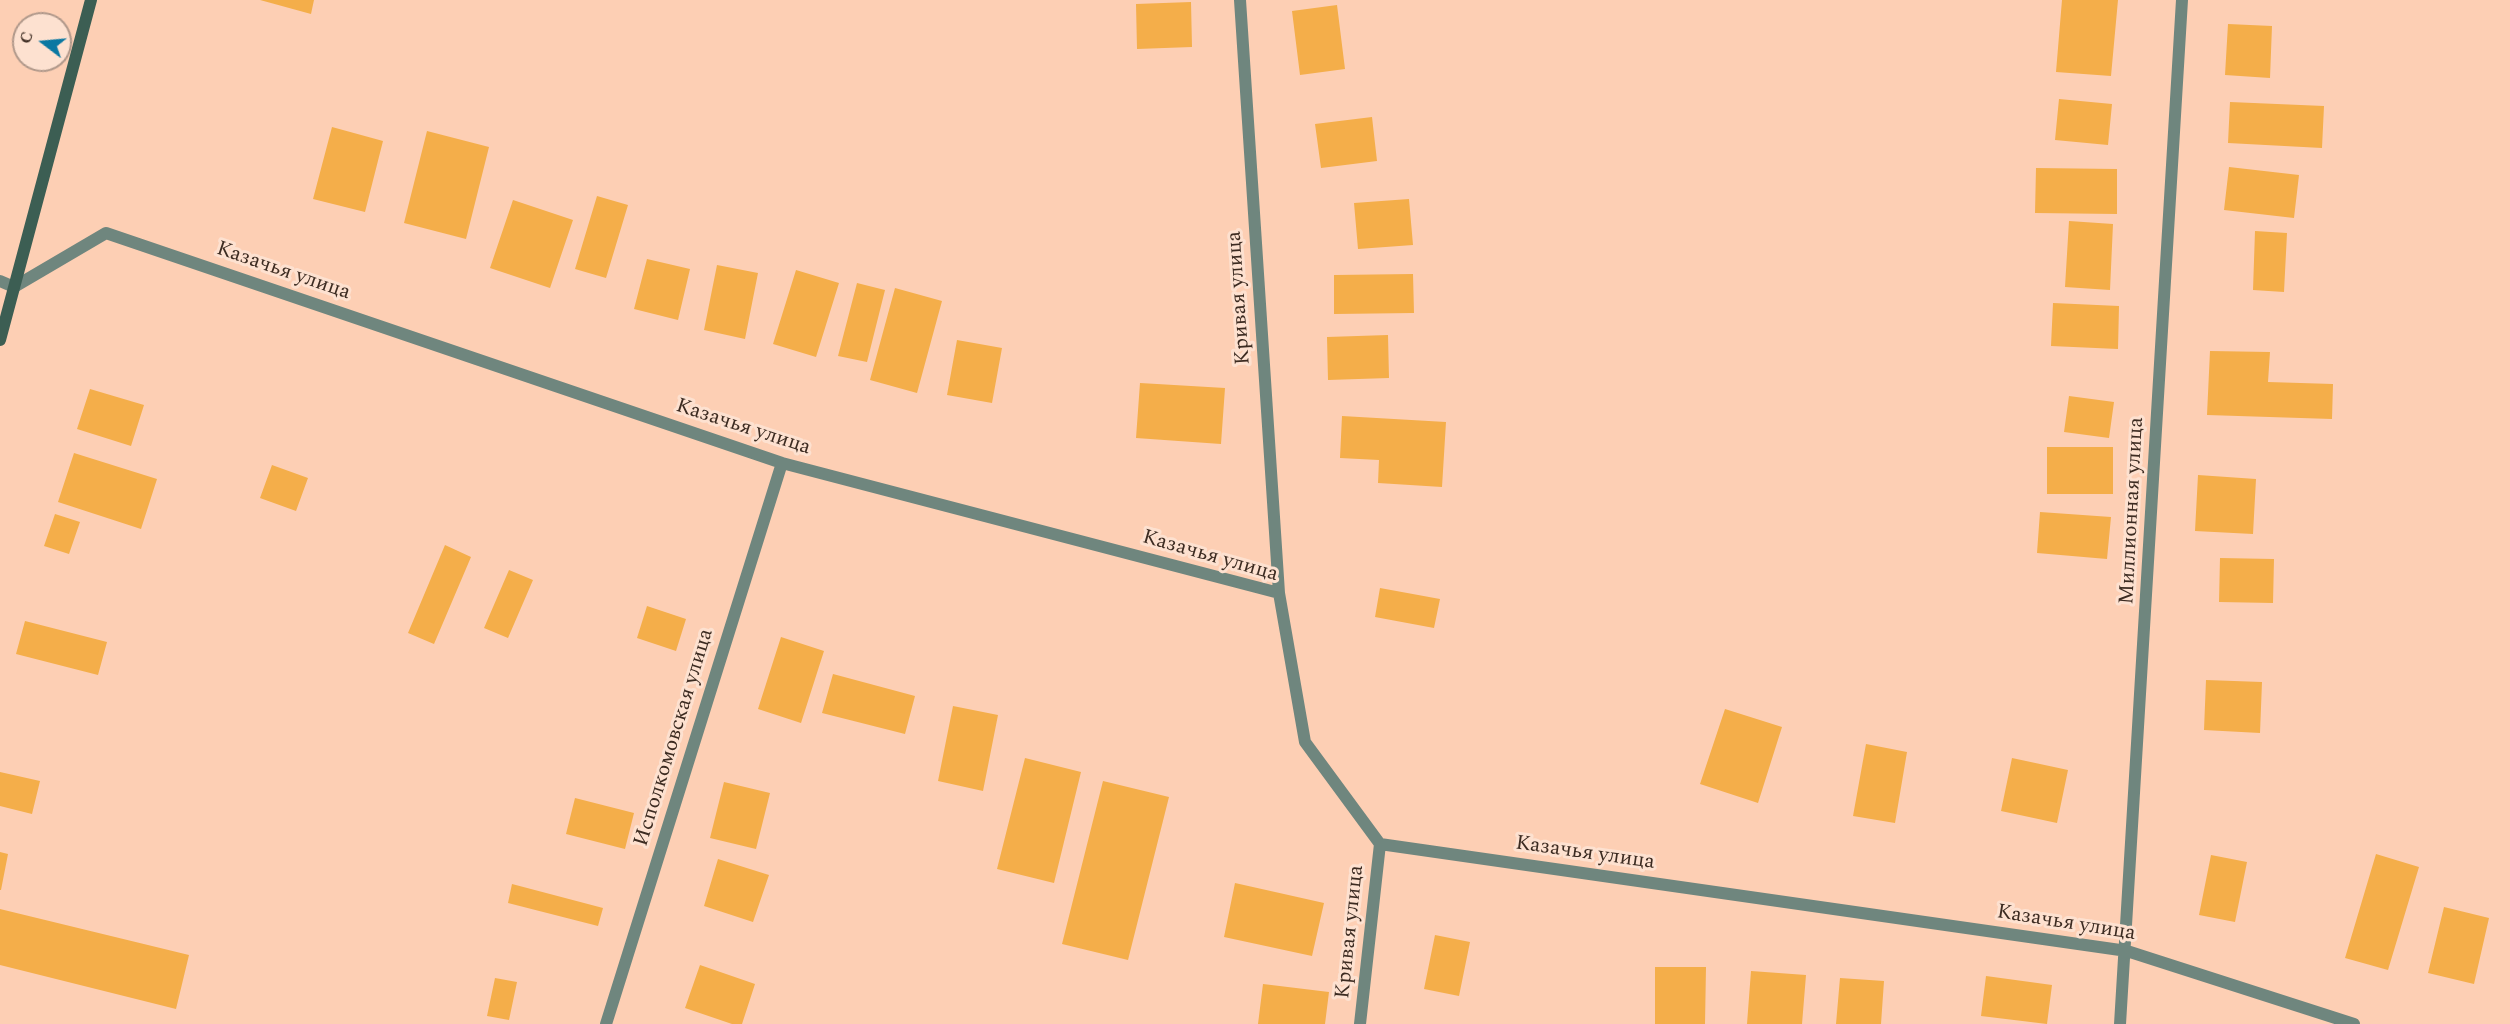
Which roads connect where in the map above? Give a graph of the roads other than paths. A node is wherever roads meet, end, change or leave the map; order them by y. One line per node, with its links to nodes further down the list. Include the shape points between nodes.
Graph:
1 (91, 0): 5 (main road)
2 (1240, 0): 8 (street, Кривая улица)
3 (2182, 0): 10 (street, Миллионная улица)
4 (0, 281): 5 (street)
5 (14, 287): 6 (main road); 7 (street, Казачья улица, via 106,232)
6 (0, 340)
7 (782, 463): 8 (street, Казачья улица); 11 (street, Исполкомовская улица)
8 (1280, 593): 9 (street, Казачья улица, via 1305,742)
9 (1380, 844): 10 (street, Казачья улица); 12 (street, Кривая улица)
10 (2127, 951): 13 (street, Миллионная улица); 14 (street, Казачья улица)
11 (606, 1024)
12 (1360, 1024)
13 (2120, 1024)
14 (2354, 1024)

